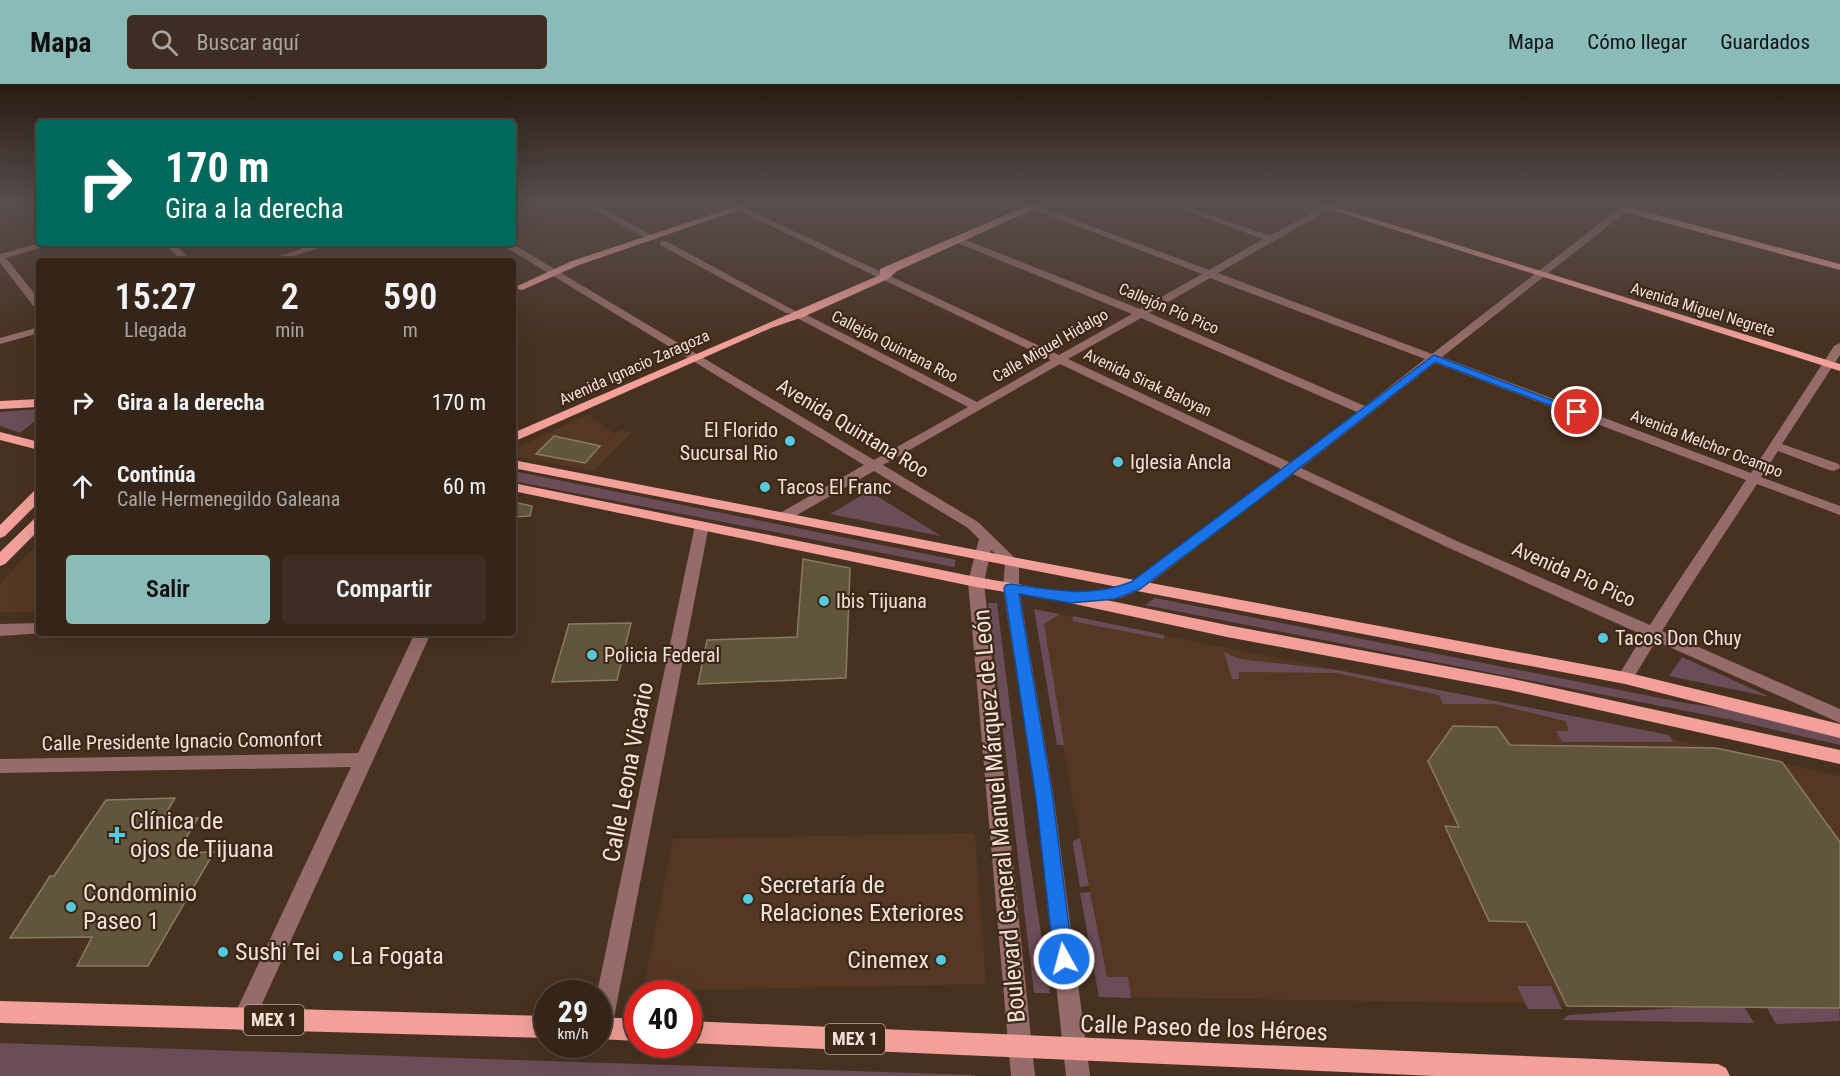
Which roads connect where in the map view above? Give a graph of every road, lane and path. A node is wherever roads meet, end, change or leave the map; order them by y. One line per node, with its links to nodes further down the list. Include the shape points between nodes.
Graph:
1 (25, 250): 15 (street)
2 (305, 250): 16 (street)
3 (516, 250): 18 (street, Avenida Quintana Roo)
4 (612, 250): 18 (main road)
5 (643, 250): 22 (main road)
6 (677, 250): 25 (street, Callejón Quintana Roo)
7 (833, 250): 19 (street, Avenida Sirak Baloyan)
8 (935, 250): 19 (main road, Avenida Ignacio Zaragoza)
9 (984, 250): 26 (street, Callejón Pío Pico)
10 (1148, 250): 20 (street, Avenida Melchor Ocampo)
11 (1250, 250): 20 (street, Calle Miguel Hidalgo)
12 (1467, 250): 21 (main road, Avenida Miguel Negrete)
13 (1571, 250): 21 (street)
14 (1781, 250): 17 (main road)
15 (0, 257): 24 (street)
16 (279, 258)
17 (1840, 267)
18 (551, 272): 22 (street, Avenida Quintana Roo); 23 (main road)
19 (884, 273): 25 (main road, Avenida Ignacio Zaragoza); 32 (street, Avenida Sirak Baloyan)
20 (1210, 274): 26 (street, Calle Miguel Hidalgo); 30 (street, Avenida Melchor Ocampo)
21 (1541, 274): 30 (street); 33 (main road, Avenida Miguel Negrete)
22 (562, 279): 23 (main road); 31 (street, Avenida Quintana Roo)
23 (516, 289)
24 (36, 302)
25 (794, 313): 31 (main road, Avenida Ignacio Zaragoza); 36 (street, Callejón Quintana Roo)
26 (1140, 313): 32 (street, Calle Miguel Hidalgo); 37 (street, Callejón Pío Pico)
27 (36, 331): 28 (street)
28 (0, 341)
29 (1840, 346): 33 (street)
30 (1434, 358): 37 (street); 46 (street, Avenida Melchor Ocampo)
31 (696, 359): 39 (main road, Avenida Ignacio Zaragoza); 43 (street, Avenida Quintana Roo)
32 (1059, 359): 36 (street, Calle Miguel Hidalgo); 45 (street, Avenida Sirak Baloyan)
33 (1833, 366): 41 (street)
34 (36, 403): 35 (main road)
35 (0, 405)
36 (976, 406): 43 (street, Calle Miguel Hidalgo)
37 (1366, 411): 45 (street)
38 (0, 436): 40 (main road)
39 (516, 437)
40 (36, 445)
41 (1775, 446): 44 (street); 46 (street)
42 (516, 465): 50 (main road)
43 (874, 465): 50 (street, Calle Miguel Hidalgo); 54 (street, Avenida Quintana Roo)
44 (1834, 467)
45 (1293, 468): 59 (street); 64 (street, Avenida Pio Pico, via 1454,545)
46 (1753, 478): 49 (street, Avenida Melchor Ocampo); 64 (street)
47 (516, 488): 52 (main road)
48 (36, 497): 53 (main road)
49 (1840, 511)
50 (784, 516): 55 (main road)
51 (36, 525): 56 (main road)
52 (702, 525): 58 (main road); 72 (street, Calle Leona Vicario)
53 (0, 533)
54 (987, 537): 55 (street); 57 (street, Avenida Quintana Roo)
55 (981, 556): 57 (main road); 58 (street, Boulevard General Manuel Márquez de León)
56 (0, 561)
57 (1012, 562): 59 (main road); 60 (street, Boulevard General Manuel Márquez de León)
58 (976, 582): 60 (main road); 77 (street, Boulevard General Manuel Márquez de León)
59 (1136, 585): 61 (main road, via 1115,594); 66 (main road)
60 (1011, 588): 61 (main road); 78 (street, Boulevard General Manuel Márquez de León, via 1045,799)
61 (1070, 598): 69 (main road, via 1509,684)
62 (36, 629): 63 (street)
63 (0, 630)
64 (1653, 632): 66 (street); 67 (street, Avenida Pio Pico)
65 (422, 636): 70 (street)
66 (1625, 678): 68 (main road)
67 (1840, 716)
68 (1840, 731)
69 (1840, 757)
70 (365, 760): 71 (street, Calle Presidente Ignacio Comonfort); 74 (street)
71 (0, 766)
72 (610, 980)
73 (0, 1012): 74 (main road, MEX 1)
74 (243, 1020): 75 (main road, MEX 1)
75 (534, 1027)
76 (702, 1033): 77 (main road, Calle Paseo de los Héroes / MEX 1)
77 (1021, 1047): 78 (main road, Calle Paseo de los Héroes / MEX 1); 79 (street, Boulevard General Manuel Márquez de León)
78 (1075, 1050): 80 (street, Boulevard General Manuel Márquez de León); 81 (main road, Calle Paseo de los Héroes / MEX 1)
79 (1023, 1076)
80 (1078, 1076)
81 (1718, 1076)

